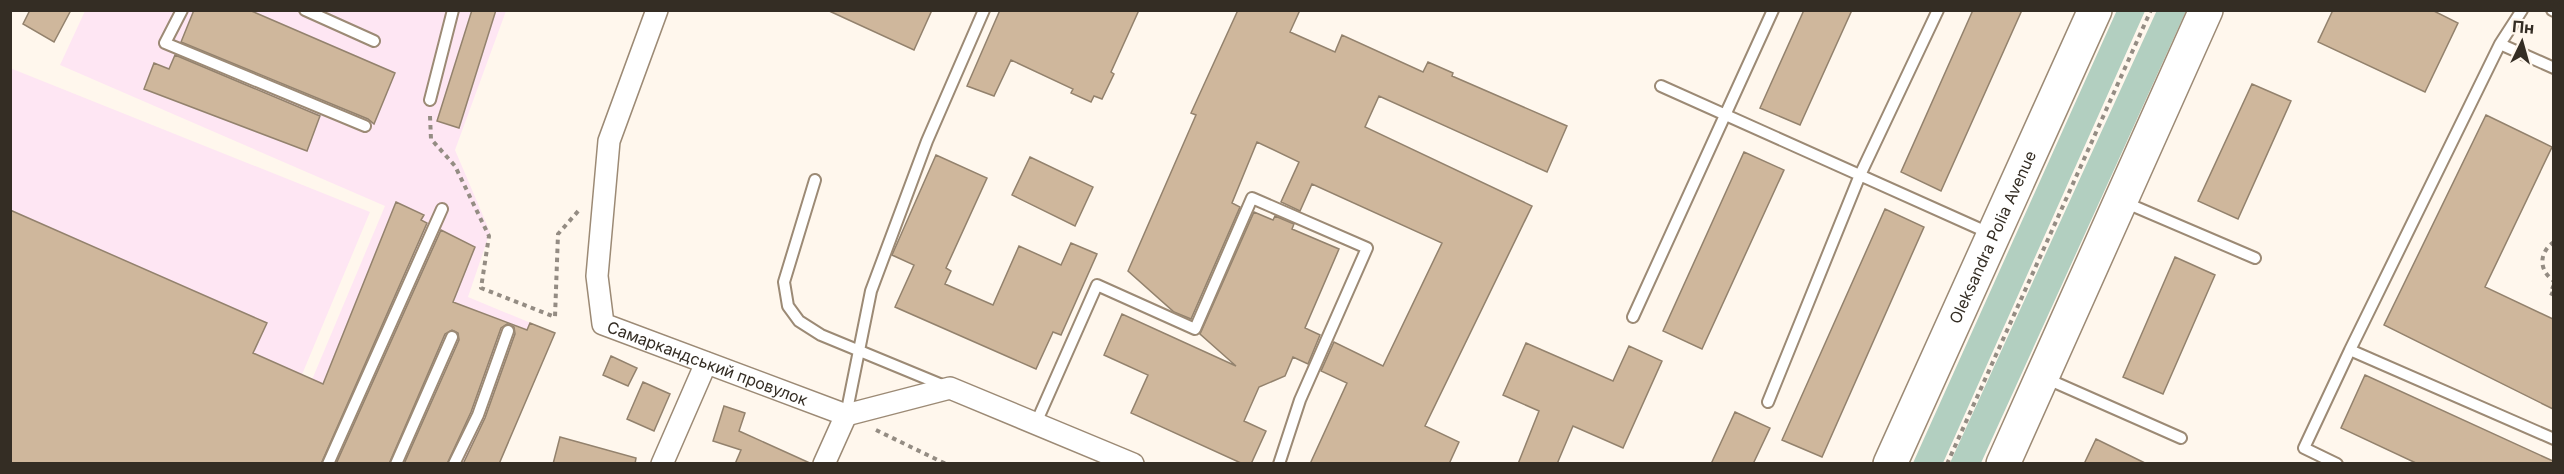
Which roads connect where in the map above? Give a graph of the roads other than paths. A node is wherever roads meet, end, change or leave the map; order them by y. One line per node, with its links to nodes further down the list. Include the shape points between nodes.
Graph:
1 (182, 10): 17 (lane, via 165,43)
2 (305, 10): 11 (lane)
3 (453, 10): 15 (lane)
4 (657, 10): 29 (street, Самаркандський провулок, via 609,141 597,276 603,324)
5 (984, 10): 28 (lane, via 927,141 871,291)
6 (1773, 10): 16 (lane)
7 (1938, 10): 18 (lane)
8 (2096, 10): 22 (main road, Oleksandra Polia Avenue)
9 (2206, 10): 20 (main road)
10 (2522, 10): 12 (lane)
11 (374, 41)
12 (2500, 44): 13 (lane); 27 (lane)
13 (2553, 68)
14 (1661, 86): 16 (lane)
15 (430, 100)
16 (1725, 115): 18 (lane); 24 (lane)
17 (365, 126)
18 (1860, 176): 22 (lane); 32 (lane)
19 (815, 180): 28 (lane, via 783,282 788,306 799,321 821,335)
20 (2121, 201): 23 (lane); 30 (main road)
21 (442, 209): 37 (lane)
22 (1995, 236): 44 (main road, Oleksandra Polia Avenue)
23 (2255, 258)
24 (1633, 317)
25 (508, 331): 39 (lane, via 478,415)
26 (452, 337): 38 (lane)
27 (2350, 350): 36 (lane); 46 (lane, via 2304,448)
28 (859, 351): 31 (lane); 33 (lane)
29 (706, 363): 33 (street, Самаркандський провулок); 40 (street)
30 (2042, 376): 35 (lane); 45 (main road)
31 (950, 388): 33 (street); 34 (street)
32 (1768, 402)
33 (846, 415): 41 (street)
34 (1036, 423): 42 (street); 43 (lane, via 1097,285 1195,329 1252,198 1367,248 1300,400)
35 (2181, 438)
36 (2553, 439)
37 (328, 464)
38 (396, 464)
39 (454, 464)
40 (662, 464)
41 (824, 464)
42 (1133, 464)
43 (1279, 464)
44 (1890, 464)
45 (2003, 464)
46 (2337, 464)

